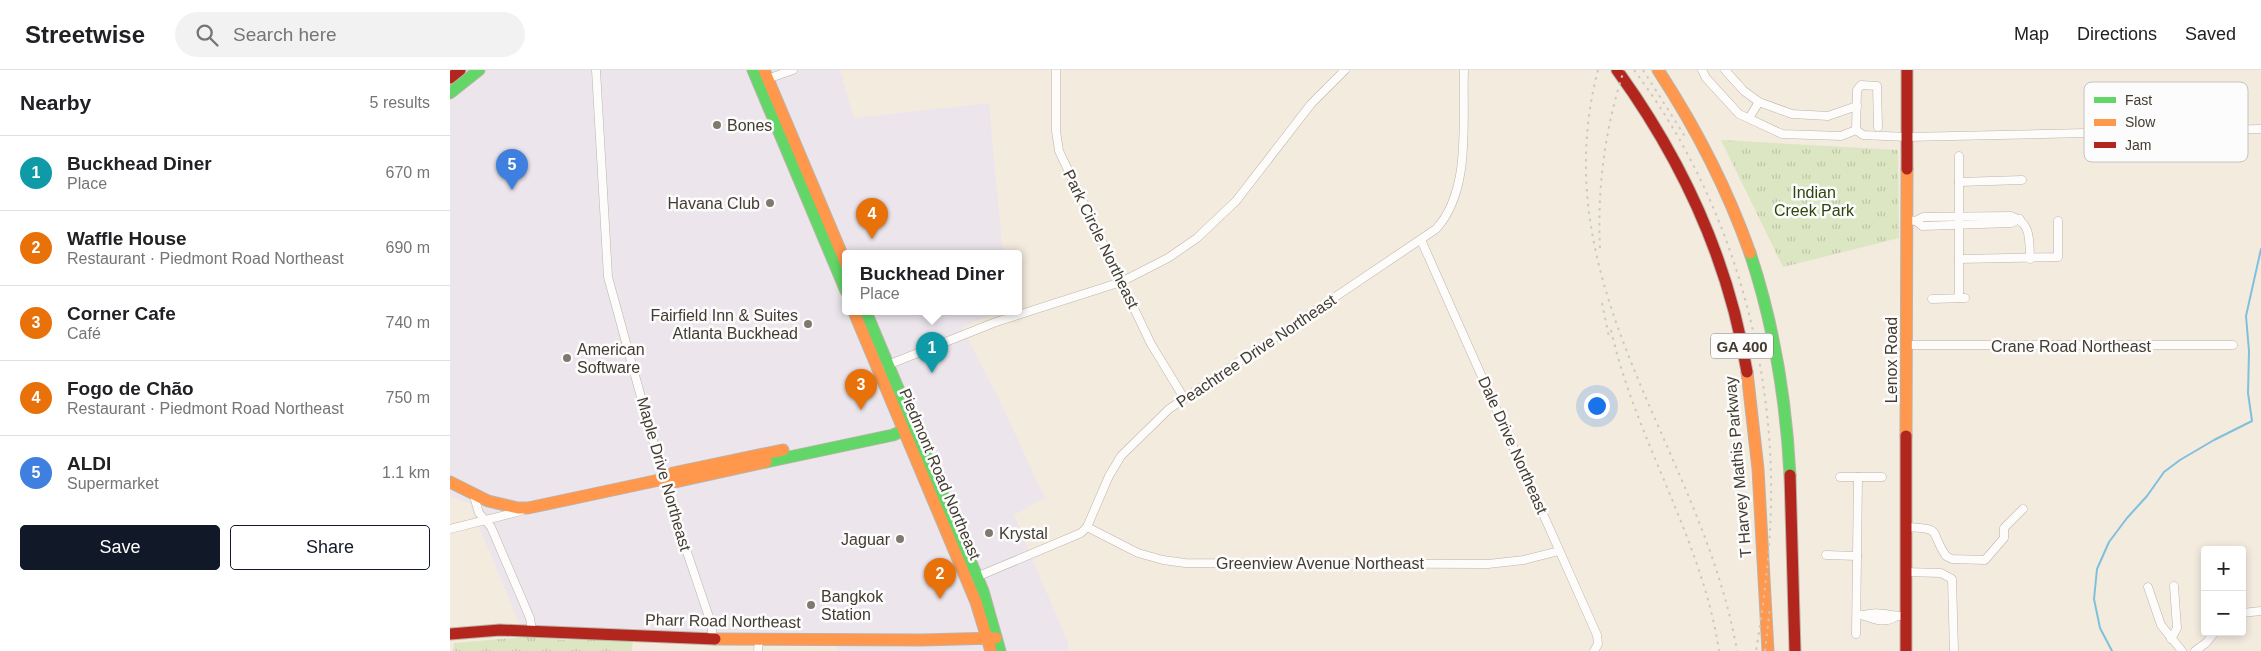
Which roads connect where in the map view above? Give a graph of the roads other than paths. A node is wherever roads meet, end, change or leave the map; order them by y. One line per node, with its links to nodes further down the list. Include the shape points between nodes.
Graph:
1 (460, 70): 15 (main road)
2 (479, 70): 16 (main road)
3 (596, 70): 51 (street, Maple Drive Northeast, via 608,277)
4 (753, 70): 14 (main road)
5 (793, 70): 14 (street)
6 (1056, 70): 37 (street, Park Circle Northeast, via 1059,151)
7 (1345, 70): 37 (street, via 1311,104 1251,184 1221,217 1168,258)
8 (1464, 70): 32 (street, Peachtree Drive Northeast, via 1462,158 1454,201 1442,223)
9 (1617, 70): 82 (main road, T Harvey Mathis Parkway / GA 400, via 1654,123 1687,184 1714,248 1735,314 1745,359 1754,431)
10 (1658, 70): 83 (main road, GA 400, via 1694,127 1727,192 1767,306 1787,428)
11 (1702, 70): 19 (street, via 1739,114)
12 (1725, 70): 17 (street)
13 (1908, 70): 25 (main road, Lenox Road)
14 (763, 77): 33 (main road); 36 (main road)
15 (450, 78)
16 (450, 93)
17 (1759, 102): 18 (street, via 1792,114 1828,116); 19 (street)
18 (1857, 106): 20 (street, via 1858,87 1877,86); 23 (street)
19 (1749, 118): 23 (street, via 1782,134 1841,136)
20 (1878, 128)
21 (2248, 129): 22 (street)
22 (2261, 129)
23 (1856, 130): 25 (street, via 1864,135)
24 (2084, 133): 25 (street)
25 (1907, 137): 29 (main road, Lenox Road)
26 (1959, 156): 28 (street)
27 (2022, 180): 28 (street)
28 (1959, 182): 30 (street)
29 (1912, 221): 30 (street, via 1922,226); 44 (main road, Lenox Road)
30 (1959, 221): 34 (street, via 2011,223 2020,219 2028,229); 35 (street)
31 (2058, 221): 34 (street, via 2058,258)
32 (1421, 240): 46 (street, Peachtree Drive Northeast); 61 (street, Dale Drive Northeast)
33 (842, 255)
34 (2030, 258): 35 (street)
35 (1959, 259): 38 (street, via 1962,298)
36 (842, 281)
37 (1121, 282): 39 (street); 46 (street, Park Circle Northeast, via 1151,344)
38 (1932, 299)
39 (1022, 314)
40 (856, 315): 45 (main road, Piedmont Road Northeast)
41 (867, 315): 45 (main road, Piedmont Road Northeast)
42 (1018, 315): 45 (street)
43 (2233, 345): 44 (street, Crane Road Northeast)
44 (1908, 346): 59 (main road, Lenox Road)
45 (883, 366): 47 (main road, Piedmont Road Northeast)
46 (1184, 398): 58 (street, Peachtree Drive Northeast, via 1156,420 1121,456)
47 (907, 428): 51 (main road, via 892,435 674,482); 65 (main road, Piedmont Road Northeast)
48 (1840, 477): 49 (street)
49 (1858, 477): 50 (street); 63 (street)
50 (1882, 477)
51 (664, 479): 55 (main road); 76 (street, Maple Drive Northeast, via 711,623)
52 (450, 482): 53 (main road)
53 (473, 493): 54 (main road); 57 (street)
54 (495, 503): 55 (main road, via 516,509); 57 (street, via 485,514)
55 (528, 508): 57 (street)
56 (2023, 510): 59 (street, via 2004,528 2004,538 1985,560 1952,559 1946,556 1936,533 1930,528)
57 (484, 521): 60 (street); 72 (street, via 491,527 530,618)
58 (1087, 527): 61 (street, Greenview Avenue Northeast, via 1138,553 1185,563 1488,564 1524,560); 65 (street, via 1075,536)
59 (1906, 527): 64 (main road, Lenox Road)
60 (450, 529)
61 (1559, 551): 81 (street, Dale Drive Northeast, via 1597,635 1598,644)
62 (1826, 555): 63 (street)
63 (1857, 556): 70 (street)
64 (1905, 572): 71 (main road, Lenox Road); 85 (street, via 1941,573 1952,579)
65 (972, 578): 78 (main road, Piedmont Road Northeast)
66 (2174, 586): 77 (street, via 2177,628)
67 (2148, 587): 77 (street, via 2162,625)
68 (2261, 610): 69 (street)
69 (2246, 612)
70 (1860, 614): 71 (street); 74 (street)
71 (1901, 616): 84 (main road, Lenox Road)
72 (532, 631): 73 (main road, Pharr Road Northeast, via 484,630); 76 (main road, Pharr Road Northeast)
73 (450, 634)
74 (1856, 634)
75 (2212, 636): 87 (street)
76 (713, 639): 79 (main road, Pharr Road Northeast)
77 (2171, 639): 86 (street)
78 (991, 643): 79 (main road, Pharr Road Northeast); 80 (main road, Piedmont Road Northeast)
79 (759, 645)
80 (1000, 651)
81 (1594, 651)
82 (1768, 651)
83 (1795, 651)
84 (1906, 651)
85 (1954, 651)
86 (2182, 651)
87 (2195, 651)

